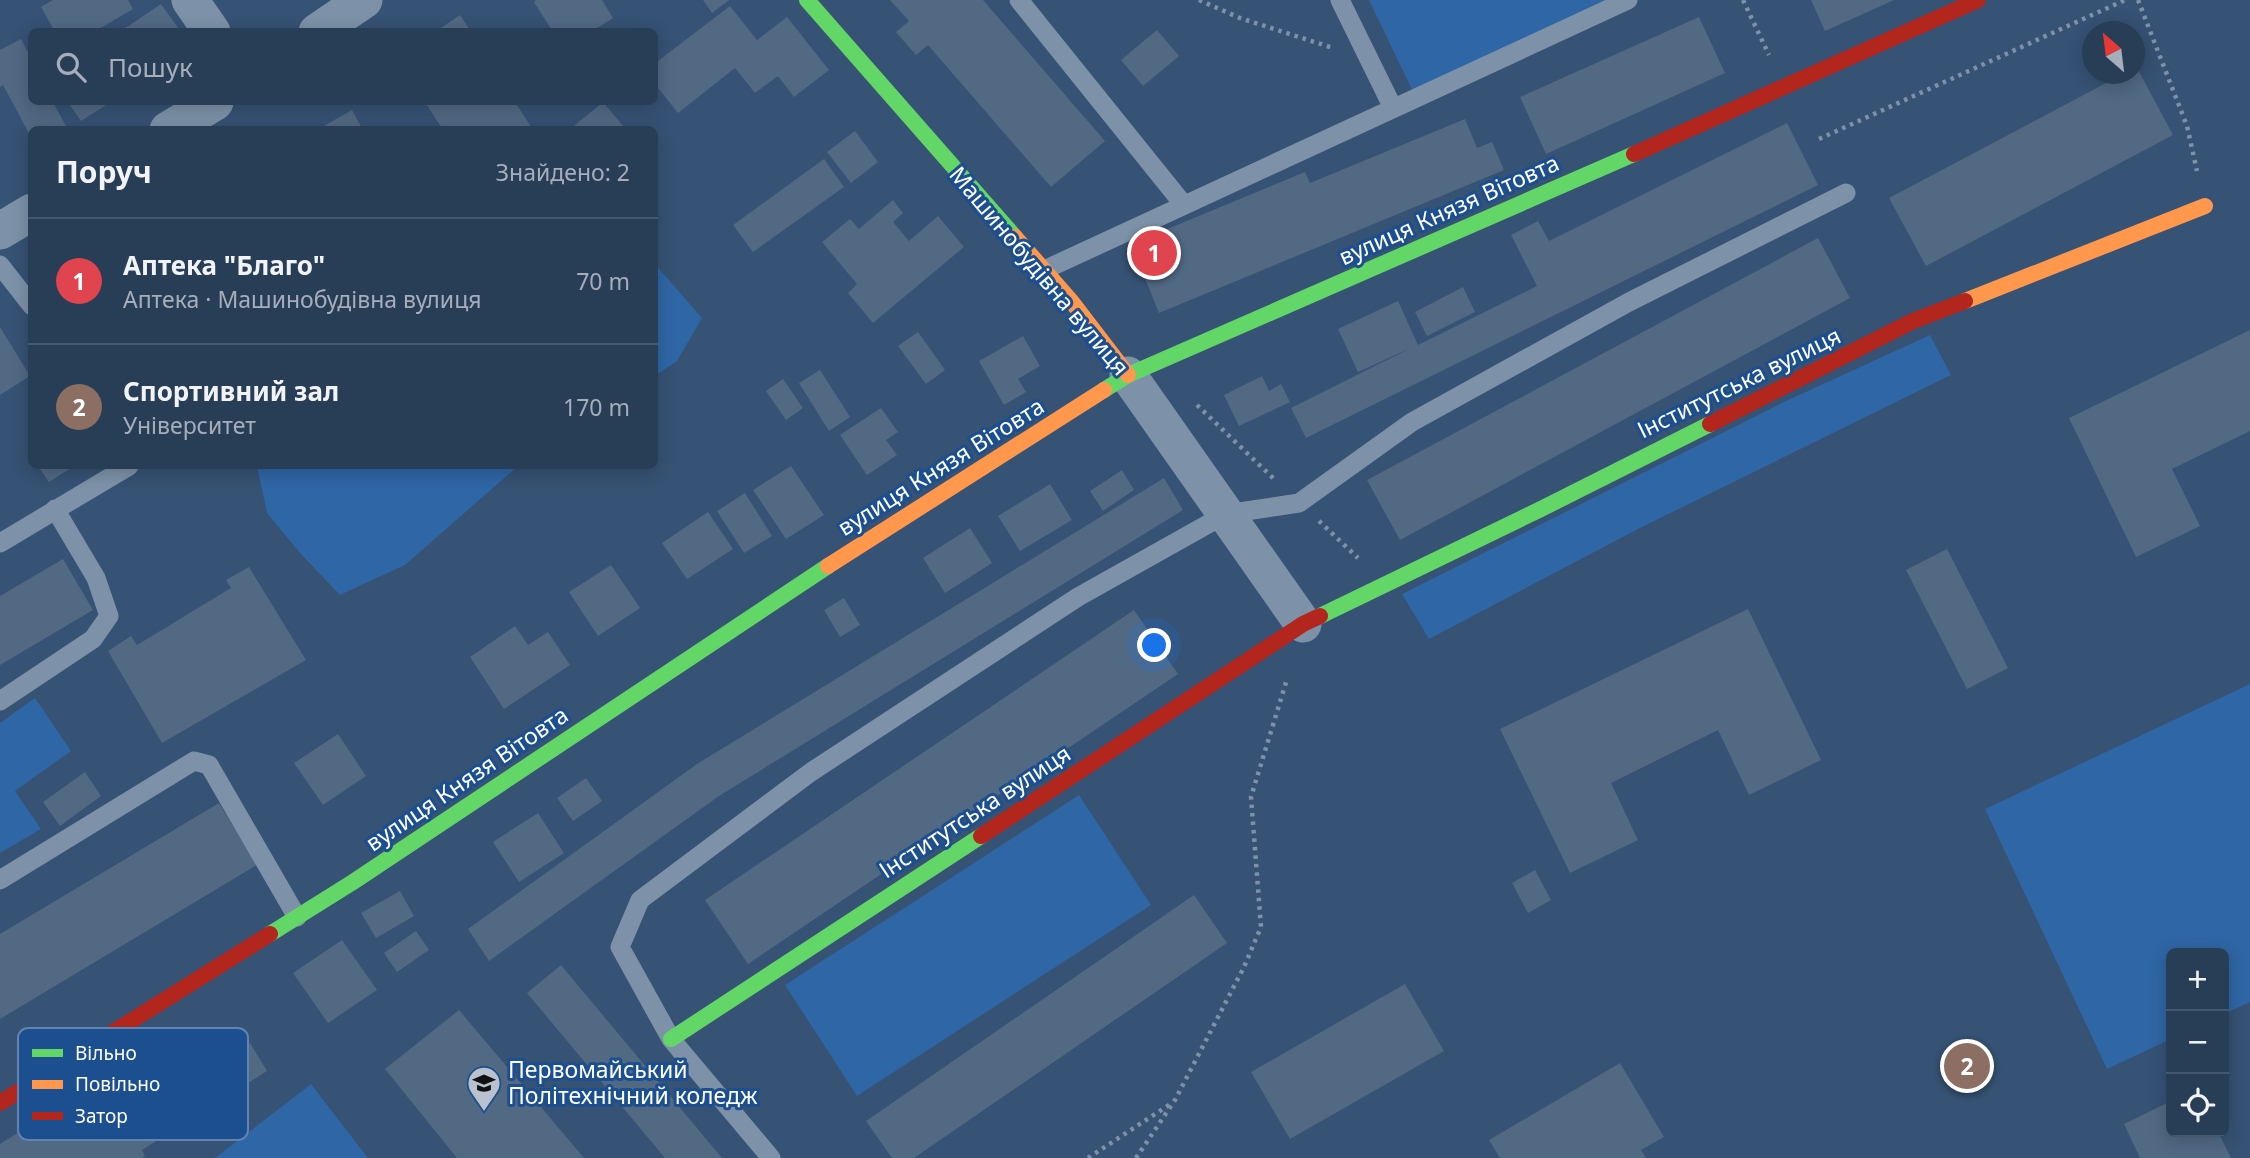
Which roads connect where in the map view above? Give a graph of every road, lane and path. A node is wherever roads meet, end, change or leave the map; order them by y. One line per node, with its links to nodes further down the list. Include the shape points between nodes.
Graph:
1 (190, 0): 12 (street)
2 (364, 0): 13 (street)
3 (807, 0): 26 (street, Машинобудівна вулиця)
4 (1019, 0): 21 (lane)
5 (1199, 0): 14 (path)
6 (1340, 0): 14 (lane)
7 (1628, 0): 17 (lane)
8 (1743, 0): 15 (path)
9 (1978, 0): 28 (street, вулиця Князя Вітовта)
10 (2125, 0): 19 (path)
11 (2138, 0): 22 (path, via 2187,126)
12 (209, 28)
13 (323, 28)
14 (1369, 60): 17 (lane)
15 (1773, 62)
16 (210, 105): 18 (street)
17 (1393, 108): 21 (lane)
18 (176, 126)
19 (1819, 139)
20 (1846, 193): 31 (lane, via 1629,302 1412,422 1299,503)
21 (1184, 205): 26 (lane)
22 (2205, 206): 33 (street, Інститутська вулиця, via 1913,321)
23 (28, 214): 24 (street)
24 (0, 231)
25 (0, 265): 27 (lane)
26 (1042, 271): 28 (street, Машинобудівна вулиця)
27 (28, 301)
28 (1128, 375): 31 (street, Машинобудівна вулиця); 37 (street, вулиця Князя Вітовта)
29 (124, 469): 30 (lane)
30 (55, 509): 32 (lane); 35 (lane, via 96,578 109,616 93,639)
31 (1226, 514): 33 (street, Машинобудівна вулиця); 39 (lane, via 1078,597 811,772 640,900 620,947)
32 (0, 543)
33 (1303, 624): 39 (street, Інститутська вулиця)
34 (1287, 677): 41 (path, via 1251,797 1261,927)
35 (0, 701)
36 (0, 880): 37 (lane, via 194,761 209,765)
37 (297, 917): 38 (street, вулиця Князя Вітовта)
38 (120, 1028)
39 (671, 1039): 43 (lane)
40 (18, 1092): 42 (street, вулиця Князя Вітовта)
41 (1175, 1100): 44 (path); 45 (path)
42 (0, 1103)
43 (771, 1158)
44 (1088, 1158)
45 (1136, 1158)

